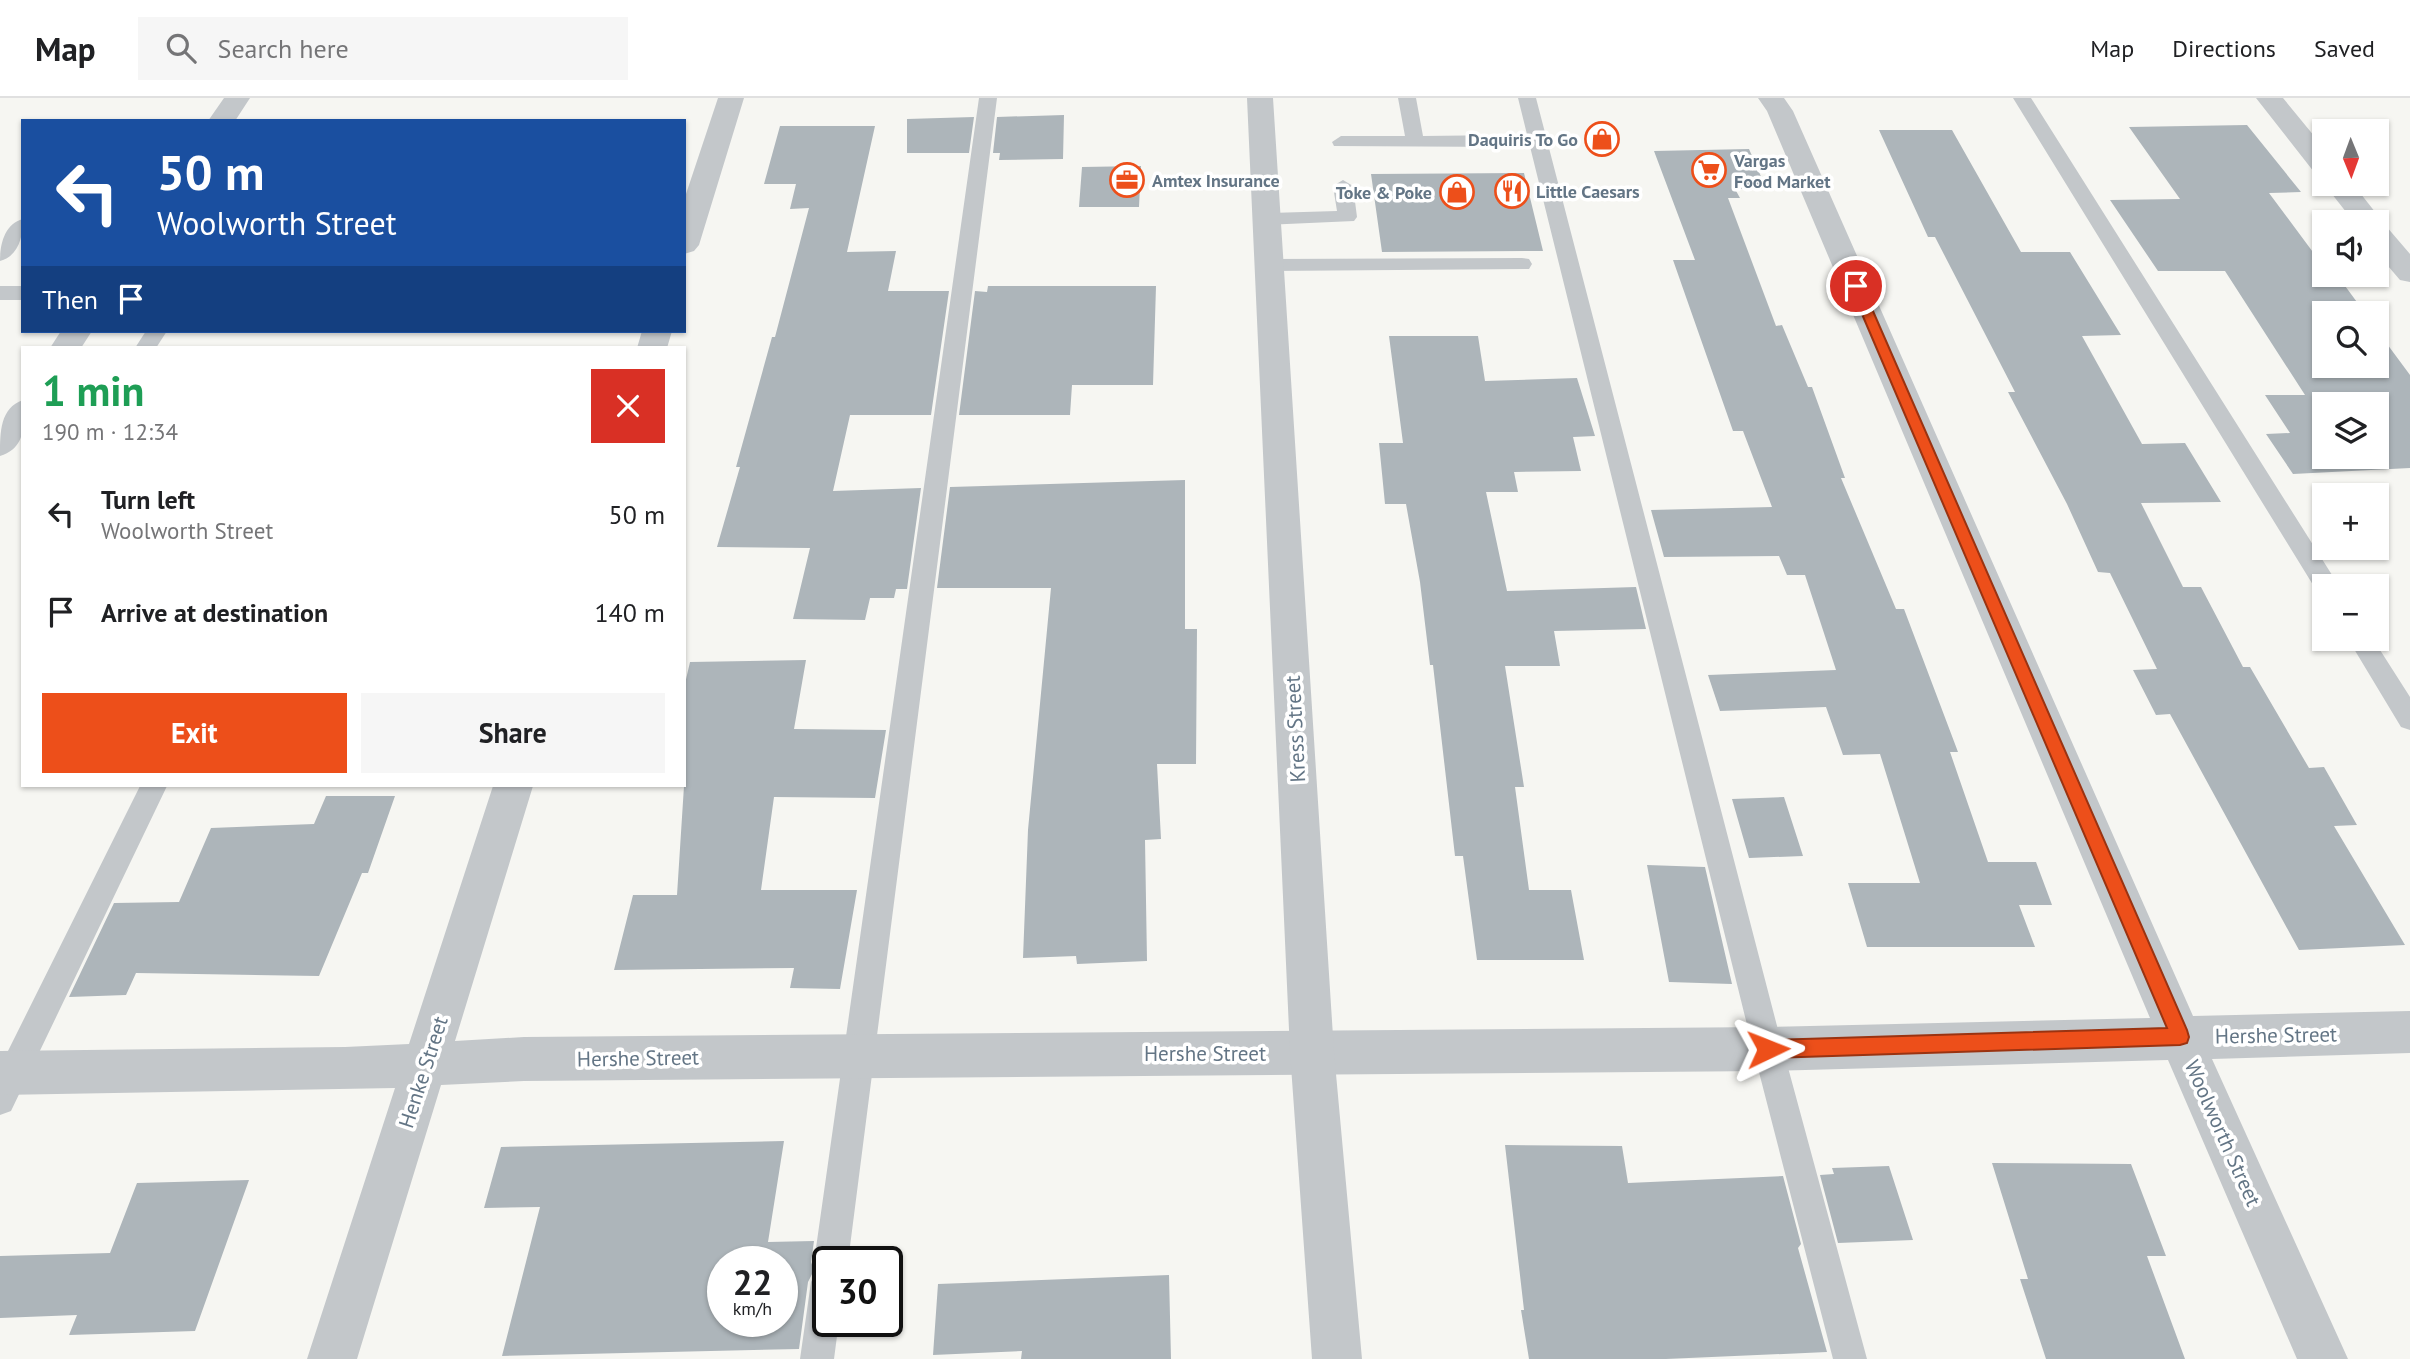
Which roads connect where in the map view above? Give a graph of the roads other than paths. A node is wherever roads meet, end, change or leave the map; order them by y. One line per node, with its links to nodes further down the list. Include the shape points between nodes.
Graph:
1 (237, 98): 10 (street)
2 (731, 98): 20 (street)
3 (988, 98): 39 (lane)
4 (1260, 98): 18 (street, Kress Street)
5 (1407, 98): 13 (lane)
6 (1527, 98): 37 (lane)
7 (1771, 98): 36 (street, Woolworth Street)
8 (2022, 98): 30 (lane)
9 (2269, 98): 14 (street)
10 (222, 119)
11 (1507, 141): 13 (lane)
12 (1341, 142): 13 (lane)
13 (1415, 142)
14 (2312, 151)
15 (1343, 186): 18 (lane, via 1346,218)
16 (2348, 196): 17 (street)
17 (2359, 210)
18 (1267, 219): 24 (street, Kress Street)
19 (21, 228): 22 (lane)
20 (686, 239)
21 (2389, 248): 25 (street)
22 (0, 255)
23 (1522, 264): 24 (lane)
24 (1270, 265): 38 (street, Kress Street)
25 (2410, 273)
26 (0, 293): 27 (lane)
27 (21, 293)
28 (21, 414): 29 (street)
29 (0, 444)
30 (2320, 574)
31 (2368, 651): 32 (lane)
32 (2410, 719)
33 (152, 787): 41 (lane)
34 (513, 787): 40 (street, Henke Street)
35 (2410, 1032): 36 (street, Hershe Street)
36 (2180, 1037): 37 (street, Hershe Street); 48 (street, Woolworth Street)
37 (1768, 1049): 38 (street, Hershe Street); 47 (lane)
38 (1312, 1052): 39 (street, Hershe Street); 46 (street, Kress Street)
39 (860, 1055): 40 (street, Hershe Street, via 524,1059); 42 (lane)
40 (425, 1065): 41 (street, Hershe Street); 44 (street, Henke Street)
41 (5, 1082)
42 (833, 1246)
43 (820, 1337): 45 (lane)
44 (332, 1359)
45 (817, 1359)
46 (1337, 1359)
47 (1850, 1359)
48 (2323, 1359)

